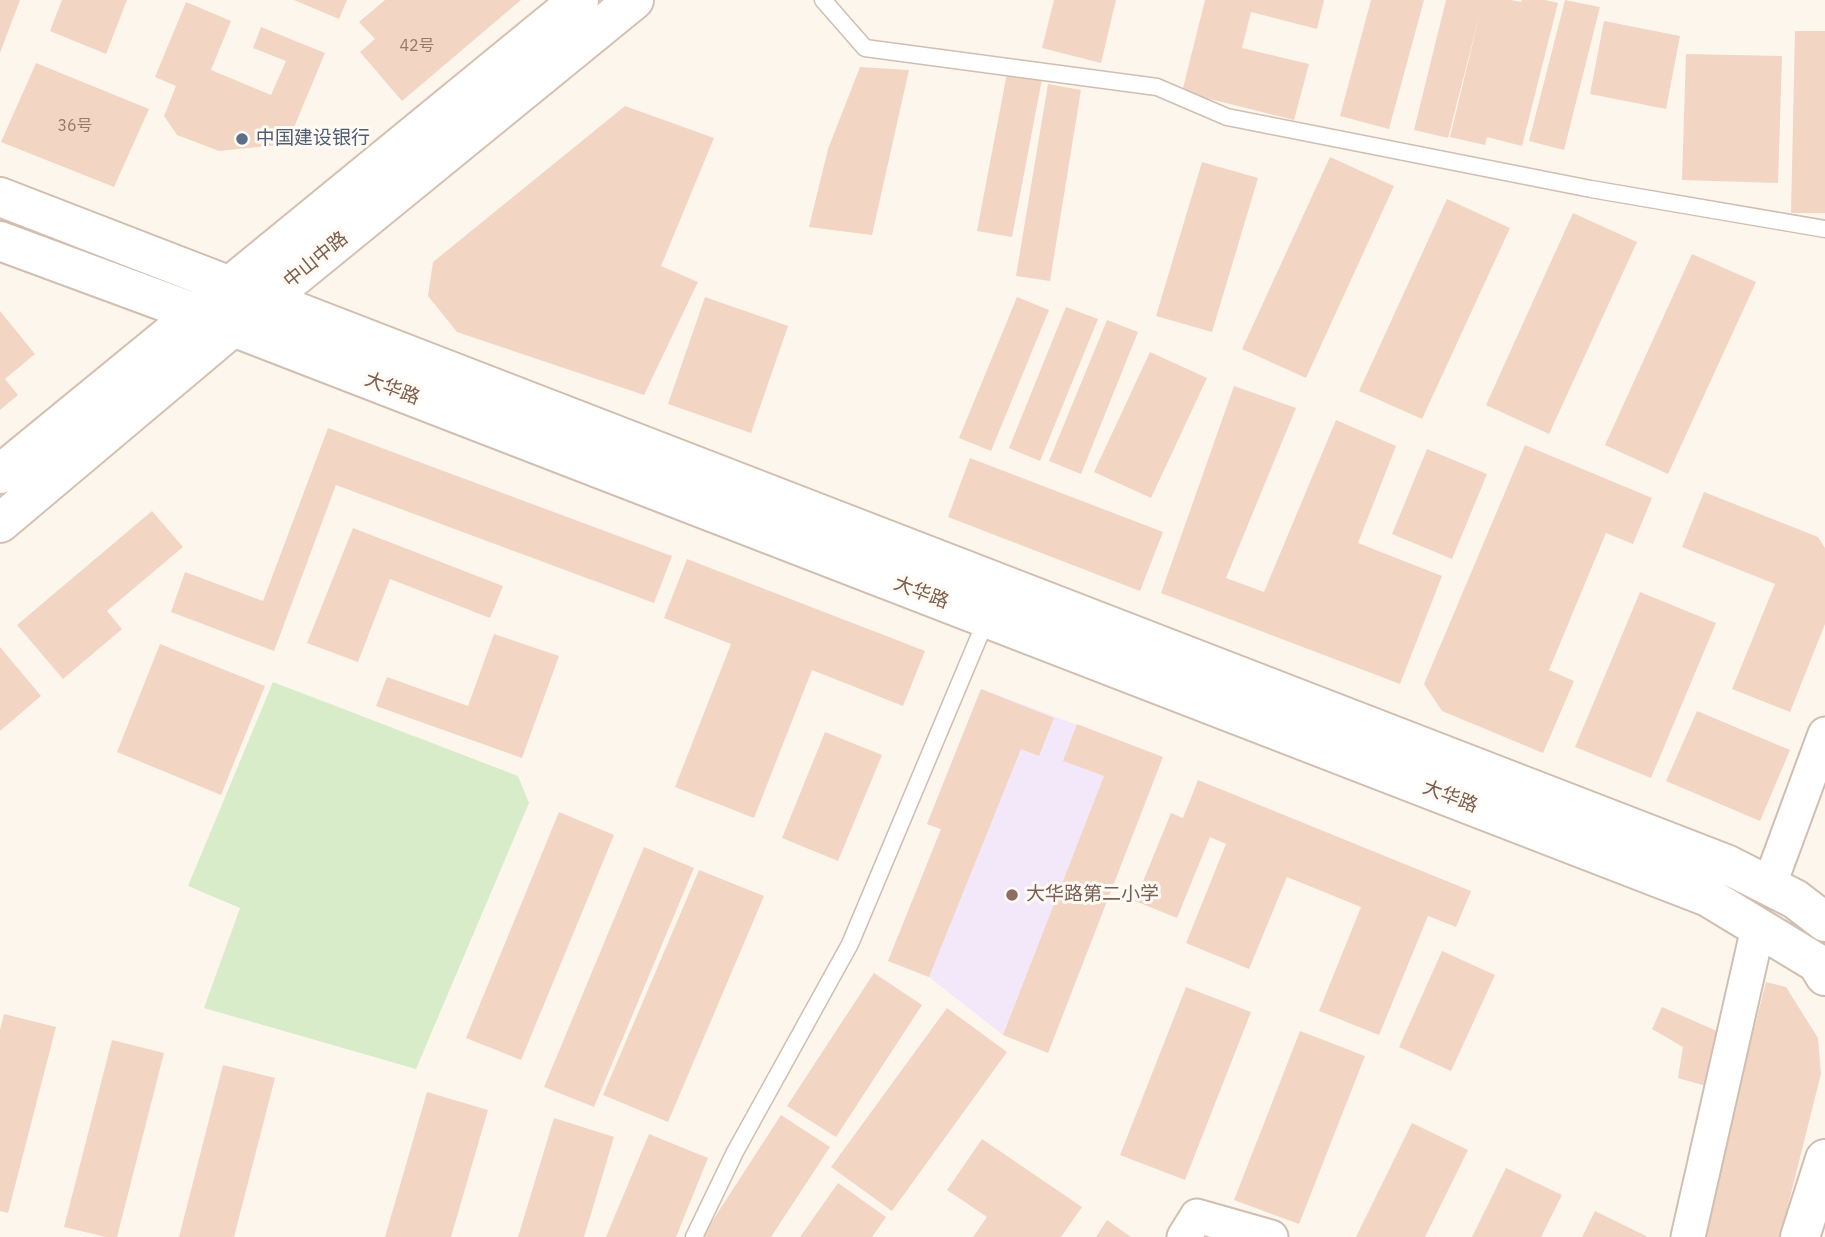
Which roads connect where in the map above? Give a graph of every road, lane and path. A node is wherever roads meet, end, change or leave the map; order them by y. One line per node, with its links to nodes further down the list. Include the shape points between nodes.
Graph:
1 (579, 0): 7 (street, 中山中路)
2 (634, 0): 8 (street, 中山中路)
3 (823, 0): 5 (lane, via 865,48 1157,87 1227,117 1591,189)
4 (0, 197): 7 (street, 大华路)
5 (1825, 229)
6 (0, 241): 9 (street, 大华路)
7 (230, 285): 8 (street, 大华路); 9 (street, 中山中路)
8 (268, 299): 10 (street, 中山中路); 15 (street, 大华路, via 1726,864)
9 (196, 313): 10 (street, 大华路); 11 (street, 中山中路)
10 (233, 327): 12 (street, 中山中路); 13 (street, 大华路)
11 (0, 474)
12 (0, 523)
13 (987, 618): 17 (street, 大华路, via 1708,897); 20 (lane, via 850,944 735,1152)
14 (1825, 734): 15 (street)
15 (1769, 886): 16 (street, 大华路)
16 (1825, 922)
17 (1758, 928): 18 (street, 大华路, via 1817,963); 23 (street)
18 (1825, 976)
19 (1825, 1159): 24 (street)
20 (694, 1237)
21 (1184, 1237): 22 (street, via 1197,1216)
22 (1271, 1237)
23 (1688, 1237)
24 (1800, 1237)

